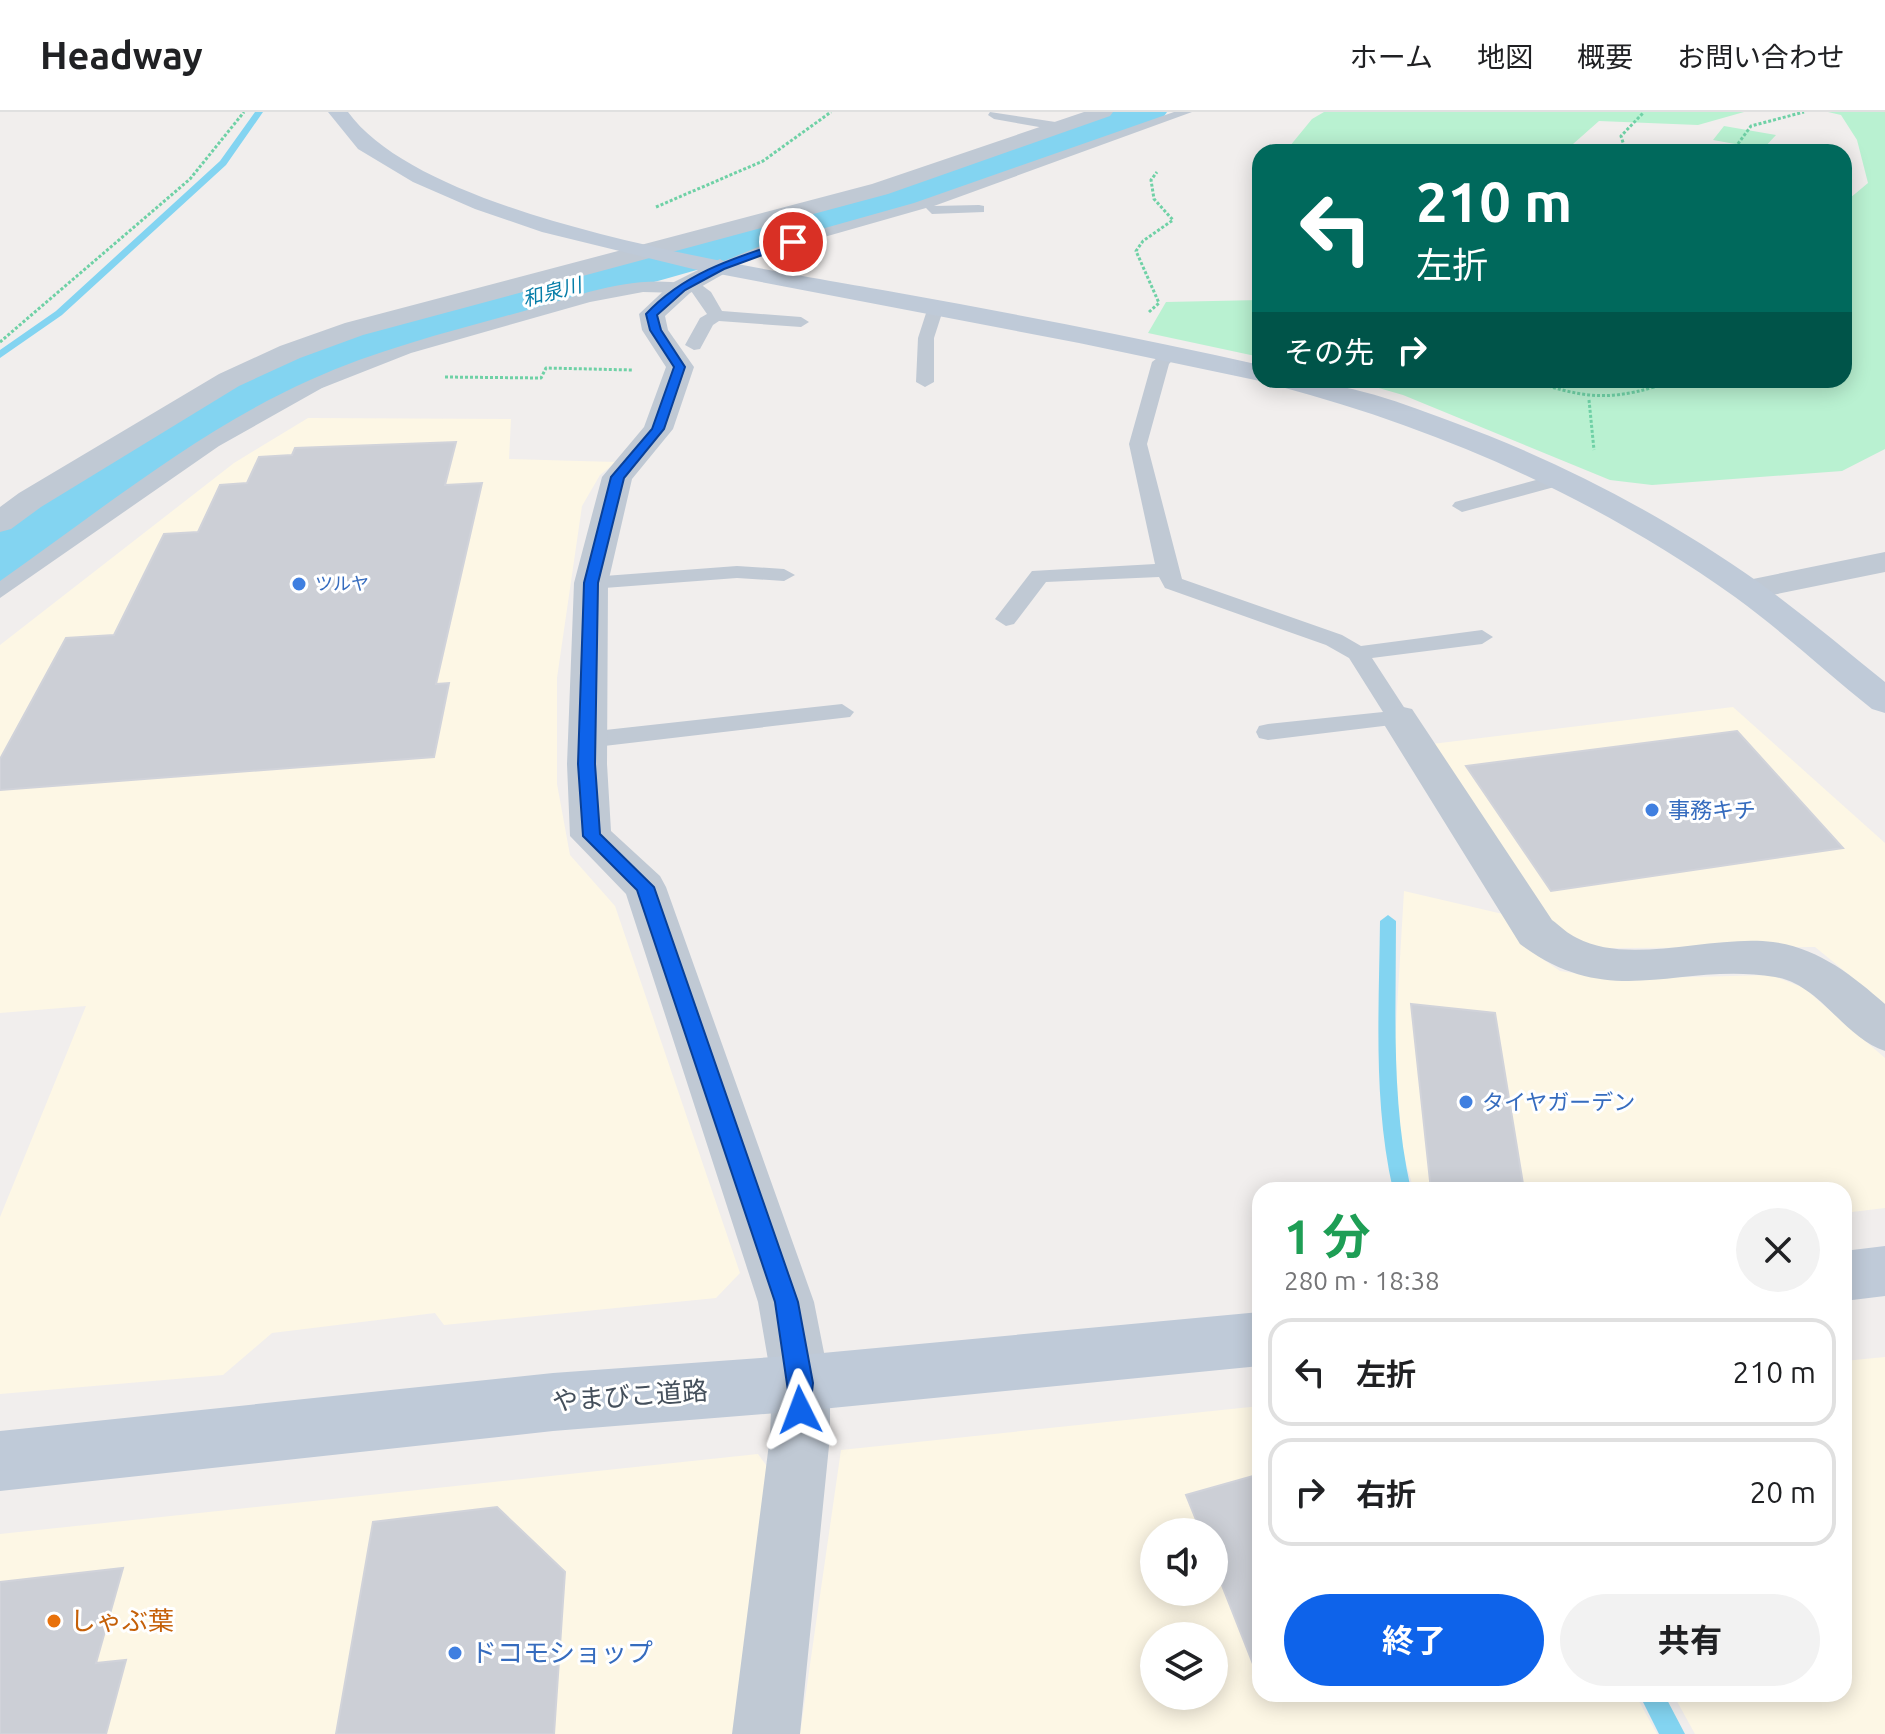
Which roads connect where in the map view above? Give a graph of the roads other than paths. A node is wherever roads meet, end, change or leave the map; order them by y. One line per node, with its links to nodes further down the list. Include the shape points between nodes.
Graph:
1 (338, 112): 8 (street, via 361,142 419,176 483,204)
2 (1103, 112): 5 (street)
3 (1186, 112): 6 (lane)
4 (994, 115): 5 (lane)
5 (1062, 127): 8 (street, via 880,189)
6 (911, 208): 7 (lane); 8 (lane)
7 (979, 209)
8 (685, 267): 9 (street); 10 (lane); 13 (street, via 652,314 655,330 680,367); 19 (street, via 354,329 290,352 229,380); 25 (lane, via 654,284 422,344 287,398)
9 (936, 307): 12 (street); 15 (lane, via 926,338)
10 (716, 316): 11 (lane); 13 (lane, via 706,322)
11 (801, 322)
12 (1171, 352): 14 (street); 21 (lane, via 1161,362 1138,444)
13 (686, 358): 23 (street, via 658,429 617,477)
14 (1252, 371)
15 (925, 382)
16 (1318, 388): 17 (street, via 1504,451)
17 (1562, 479): 18 (lane); 24 (street)
18 (1462, 506)
19 (0, 522)
20 (1885, 562): 24 (street)
21 (1167, 570): 26 (lane, via 1040,576); 28 (lane, via 1173,583)
22 (784, 575): 23 (lane, via 737,572)
23 (591, 583): 33 (street)
24 (1748, 590): 29 (street)
25 (0, 591)
26 (1006, 619)
27 (1482, 637): 28 (lane)
28 (1357, 653): 31 (lane)
29 (1885, 701)
30 (842, 712): 33 (lane)
31 (1399, 718): 32 (lane); 34 (street, via 1536,932 1555,950 1592,964 1774,959 1819,976)
32 (1268, 732)
33 (587, 740): 38 (street, via 591,836 645,887 786,1302)
34 (1885, 1032)
35 (1885, 1271): 36 (street)
36 (1852, 1275)
37 (1252, 1340): 38 (street, やまびこ道路)
38 (801, 1383): 39 (street, やまびこ道路, via 553,1402); 40 (street, via 800,1436)
39 (0, 1461)
40 (766, 1734)

